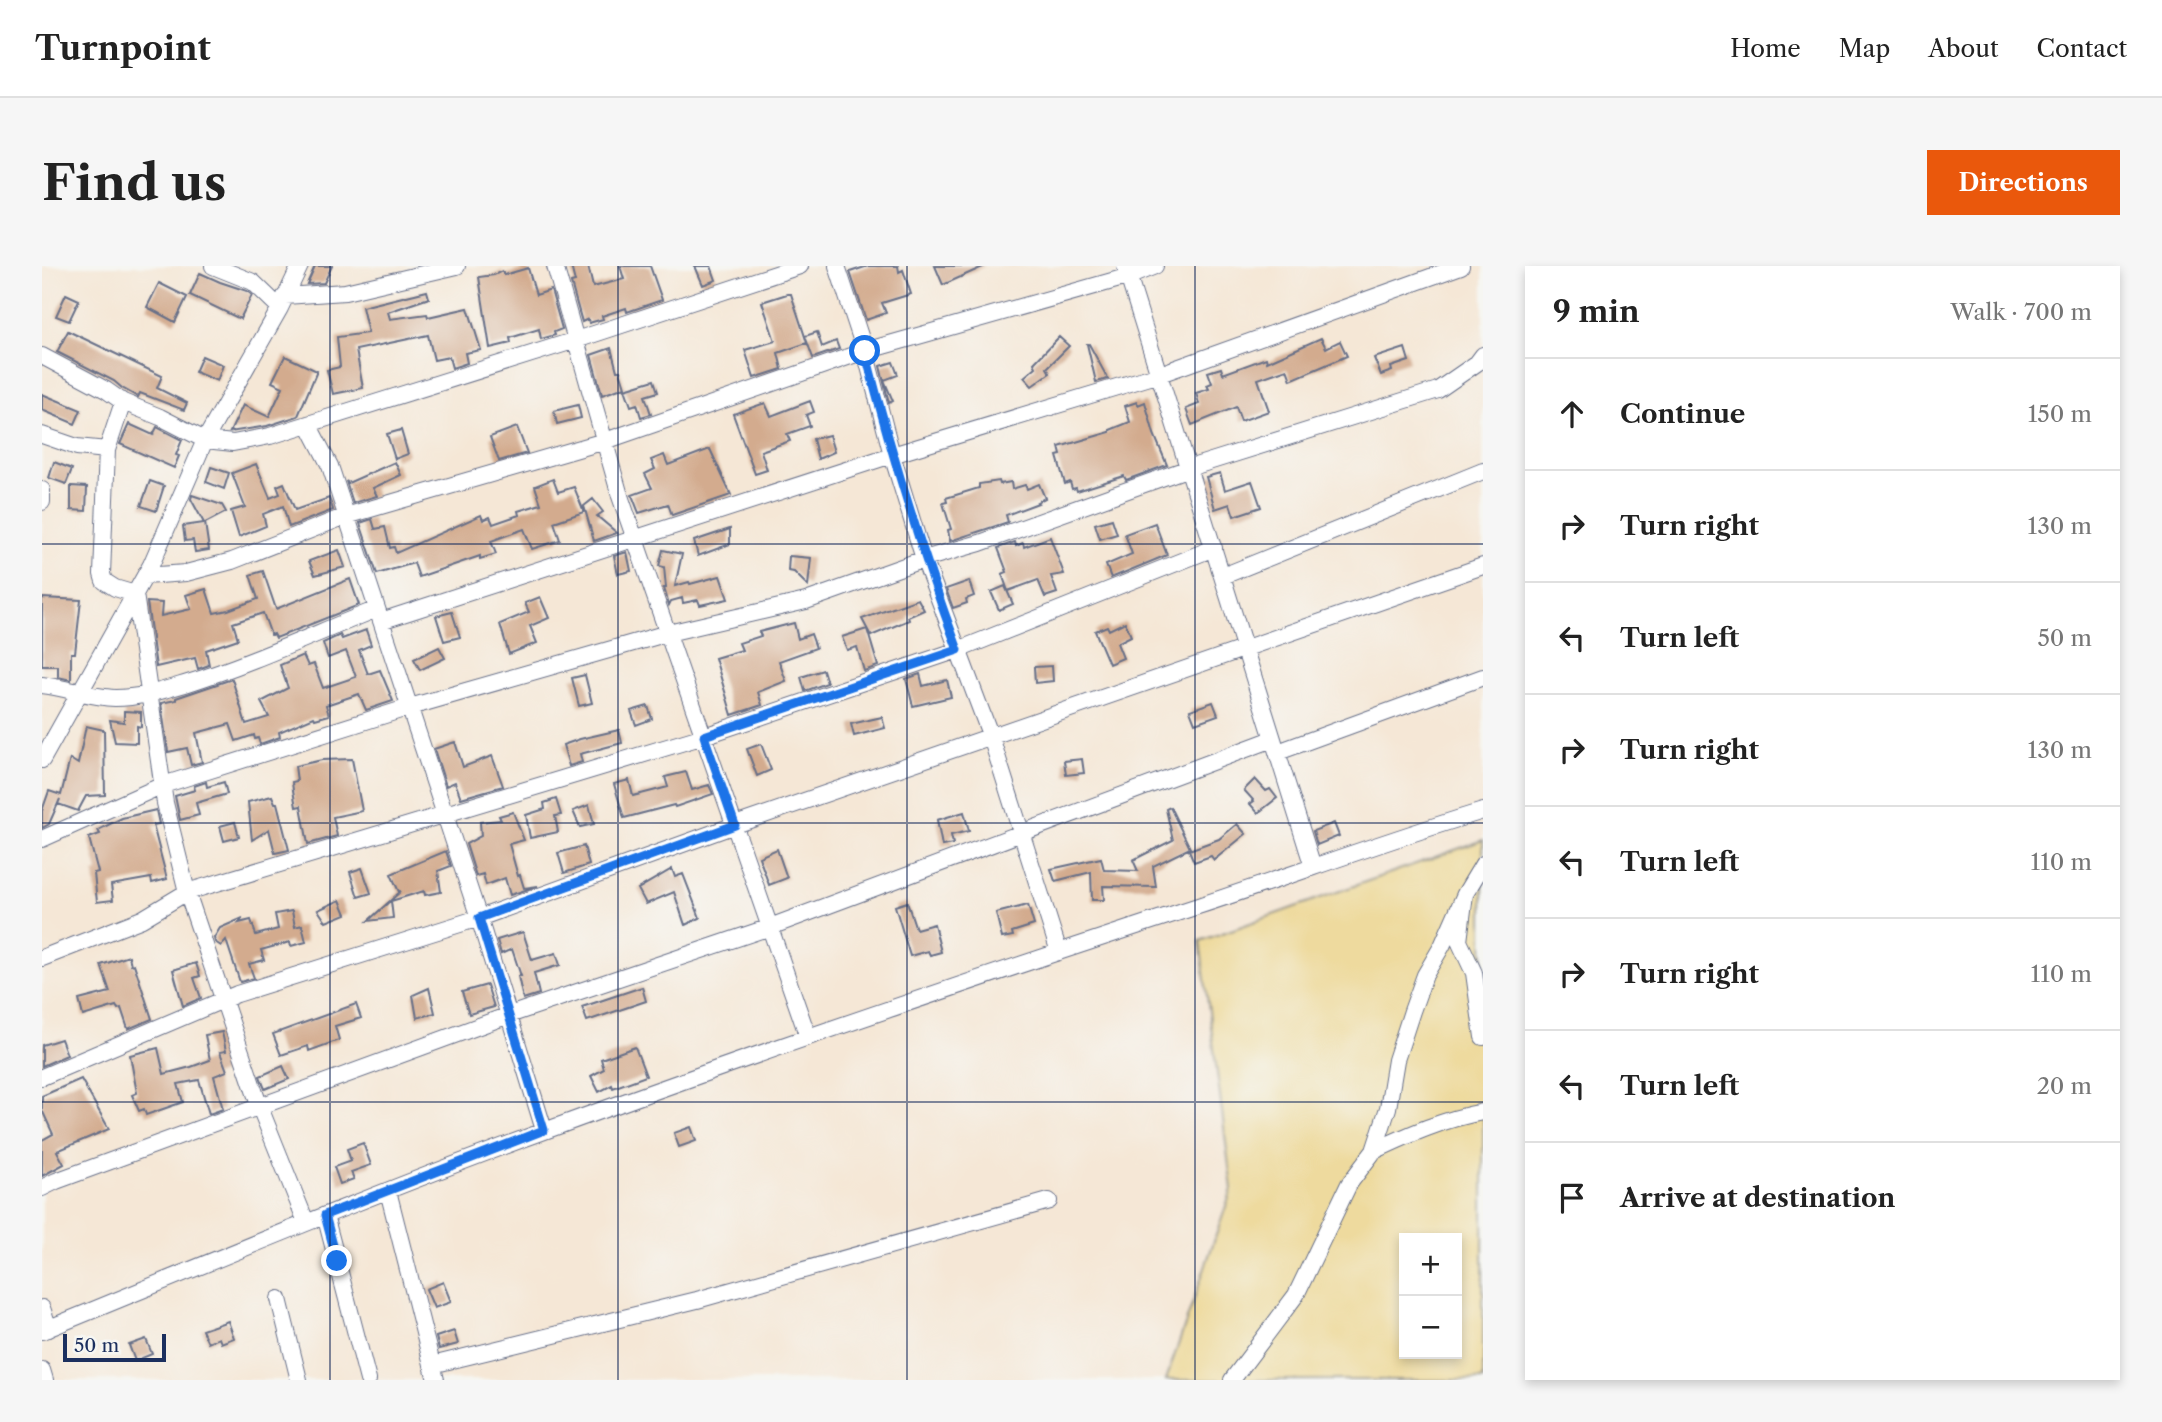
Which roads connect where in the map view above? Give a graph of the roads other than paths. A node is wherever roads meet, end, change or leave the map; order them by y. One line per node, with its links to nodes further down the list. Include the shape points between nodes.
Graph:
1 (213, 266): 10 (street, via 253,282)
2 (300, 266): 10 (street)
3 (457, 266): 10 (street)
4 (555, 266): 11 (street)
5 (800, 266): 11 (street)
6 (837, 266): 12 (street)
7 (1155, 266): 9 (street)
8 (1461, 266): 15 (street)
9 (1127, 271): 12 (street); 15 (street)
10 (282, 302): 19 (street)
11 (576, 340): 17 (street); 20 (street)
12 (865, 351): 20 (street); 22 (street)
13 (1483, 355): 23 (street, via 1438,390)
14 (42, 356): 16 (street)
15 (1160, 374): 22 (street); 23 (street)
16 (123, 402): 19 (street); 21 (street)
17 (308, 424): 19 (street, via 233,443); 27 (street, via 330,466)
18 (42, 435): 21 (street, via 76,447)
19 (205, 440): 32 (street)
20 (605, 441): 27 (street); 28 (street)
21 (107, 450): 34 (street, via 104,581)
22 (892, 455): 28 (street); 30 (street)
23 (1189, 468): 29 (street); 30 (street)
24 (1483, 471): 33 (street)
25 (42, 490): 26 (street)
26 (42, 502)
27 (346, 516): 32 (street, via 232,561 186,573); 35 (street)
28 (634, 537): 35 (street); 36 (street)
29 (1214, 548): 33 (street); 38 (street)
30 (924, 559): 36 (street, via 806,601); 38 (street)
31 (1483, 566): 37 (street)
32 (145, 576): 34 (street)
33 (1223, 576): 37 (street)
34 (135, 594): 41 (street); 42 (street)
35 (379, 615): 42 (street); 43 (street)
36 (668, 633): 43 (street); 44 (street)
37 (1246, 649): 45 (street); 46 (street)
38 (958, 650): 44 (street); 45 (street)
39 (1483, 677): 46 (street)
40 (42, 685): 41 (street)
41 (79, 694): 42 (street, via 116,698); 47 (street)
42 (150, 694): 48 (street)
43 (410, 706): 48 (street); 50 (street)
44 (704, 736): 50 (street); 51 (street)
45 (991, 737): 51 (street); 52 (street)
46 (1275, 745): 52 (street); 55 (street)
47 (42, 760)
48 (163, 785): 53 (street); 56 (street)
49 (1483, 811): 55 (street)
50 (445, 816): 56 (street); 58 (street)
51 (735, 825): 58 (street); 59 (street)
52 (1021, 833): 59 (street); 60 (street)
53 (42, 839)
54 (1483, 864): 57 (street)
55 (1313, 867): 60 (street)
56 (187, 892): 61 (street, via 142,919); 62 (street)
57 (1465, 894): 65 (street, via 1459,941 1474,973); 70 (street, via 1416,999)
58 (479, 918): 62 (street); 63 (street)
59 (770, 927): 63 (street); 64 (street)
60 (1059, 952): 64 (street)
61 (42, 958)
62 (222, 1001): 66 (street); 67 (street)
63 (509, 1015): 67 (street); 69 (street)
64 (808, 1037): 69 (street)
65 (1483, 1037)
66 (42, 1077)
67 (259, 1105): 71 (street); 75 (street)
68 (1483, 1112): 70 (street, via 1423,1128)
69 (544, 1130): 72 (street)
70 (1374, 1151): 84 (street, via 1349,1184 1296,1295)
71 (42, 1188)
72 (388, 1191): 74 (street); 80 (street)
73 (1049, 1201): 80 (street)
74 (325, 1215): 75 (street); 83 (street)
75 (306, 1222): 78 (street)
76 (279, 1299): 82 (street)
77 (42, 1308): 78 (street)
78 (45, 1330)
79 (42, 1370): 81 (street)
80 (434, 1373)
81 (45, 1380)
82 (299, 1380)
83 (368, 1380)
84 (1232, 1380)

